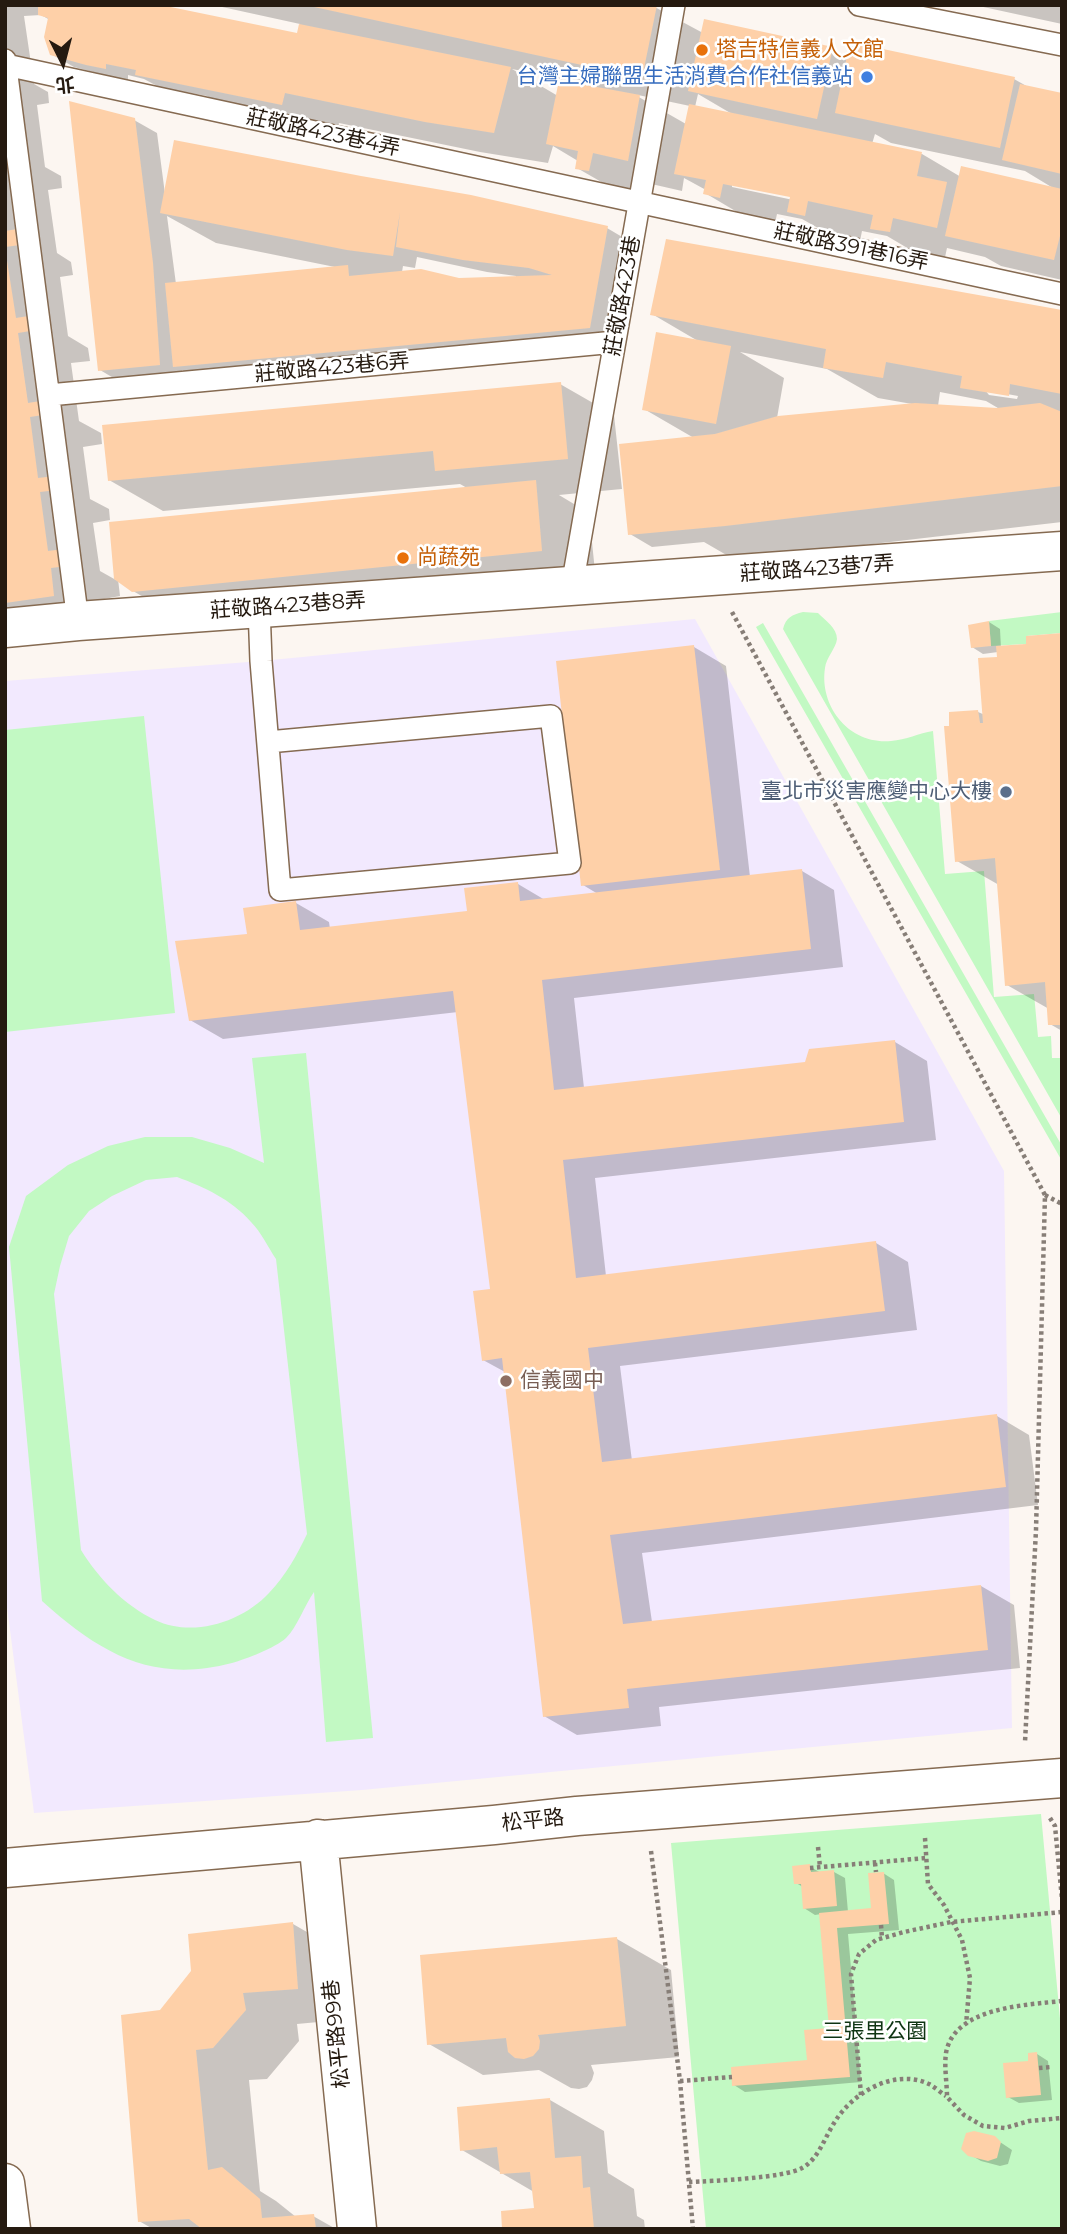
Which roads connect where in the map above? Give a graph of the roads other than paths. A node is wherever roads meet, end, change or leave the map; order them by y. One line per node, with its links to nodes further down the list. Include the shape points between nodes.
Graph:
1 (674, 5): 6 (lane, 莊敬路423巷)
2 (859, 5): 3 (lane)
3 (1062, 45)
4 (5, 60): 5 (lane)
5 (6, 65): 6 (lane, 莊敬路423巷4弄); 9 (lane)
6 (640, 201): 7 (lane, 莊敬路391巷16弄); 8 (lane, 莊敬路423巷)
7 (1062, 294)
8 (615, 342): 9 (lane, 莊敬路423巷6弄); 11 (lane, 莊敬路423巷)
9 (49, 395): 13 (lane)
10 (1062, 551): 11 (street, 莊敬路423巷7弄)
11 (572, 586): 12 (street, 莊敬路423巷8弄)
12 (259, 608): 13 (street, 莊敬路423巷8弄); 15 (lane)
13 (78, 621): 14 (street, 莊敬路423巷8弄)
14 (5, 628)
15 (268, 742): 15 (lane, via 281,890 570,863 551,716)
16 (1045, 1779): 17 (street, 松平路)
17 (318, 1839): 18 (street, 松平路); 21 (street, 松平路99巷)
18 (5, 1868)
19 (5, 2183): 20 (street)
20 (11, 2229)
21 (357, 2229)

